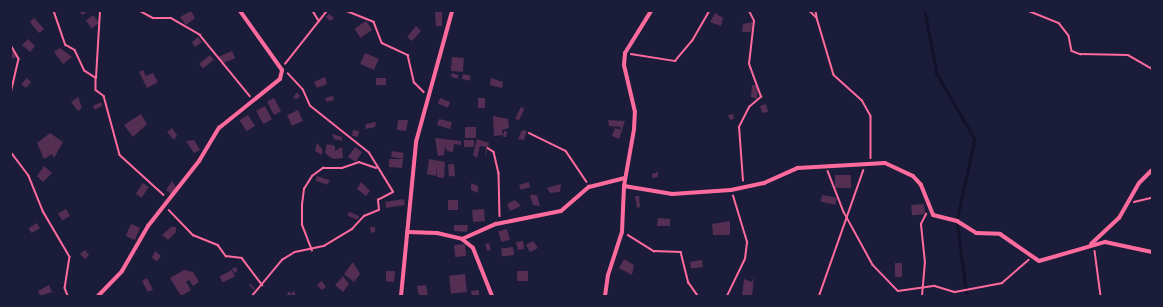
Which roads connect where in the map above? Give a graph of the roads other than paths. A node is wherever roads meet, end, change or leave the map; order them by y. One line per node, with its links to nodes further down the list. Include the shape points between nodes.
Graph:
1 (240, 11): 11 (street, via 282,70 272,88 219,128 122,271)
2 (452, 11): 7 (street, via 416,142)
3 (651, 11): 5 (street, via 625,53 624,66 635,112)
4 (1152, 170): 9 (street, via 1140,183 1119,218)
5 (625, 178): 6 (street); 8 (street, via 590,187 561,211 496,224)
6 (624, 186): 9 (street, via 672,194 744,189 798,168 827,168 870,162 895,166 912,176 921,185 929,210 976,233 1000,234 1032,259 1039,261); 14 (street, via 622,232)
7 (407, 232): 8 (street, via 437,232); 12 (street)
8 (462, 239): 13 (street, via 473,248)
9 (1093, 244): 10 (street, via 1127,244)
10 (1152, 252)
11 (98, 296)
12 (402, 296)
13 (492, 296)
14 (605, 296)

